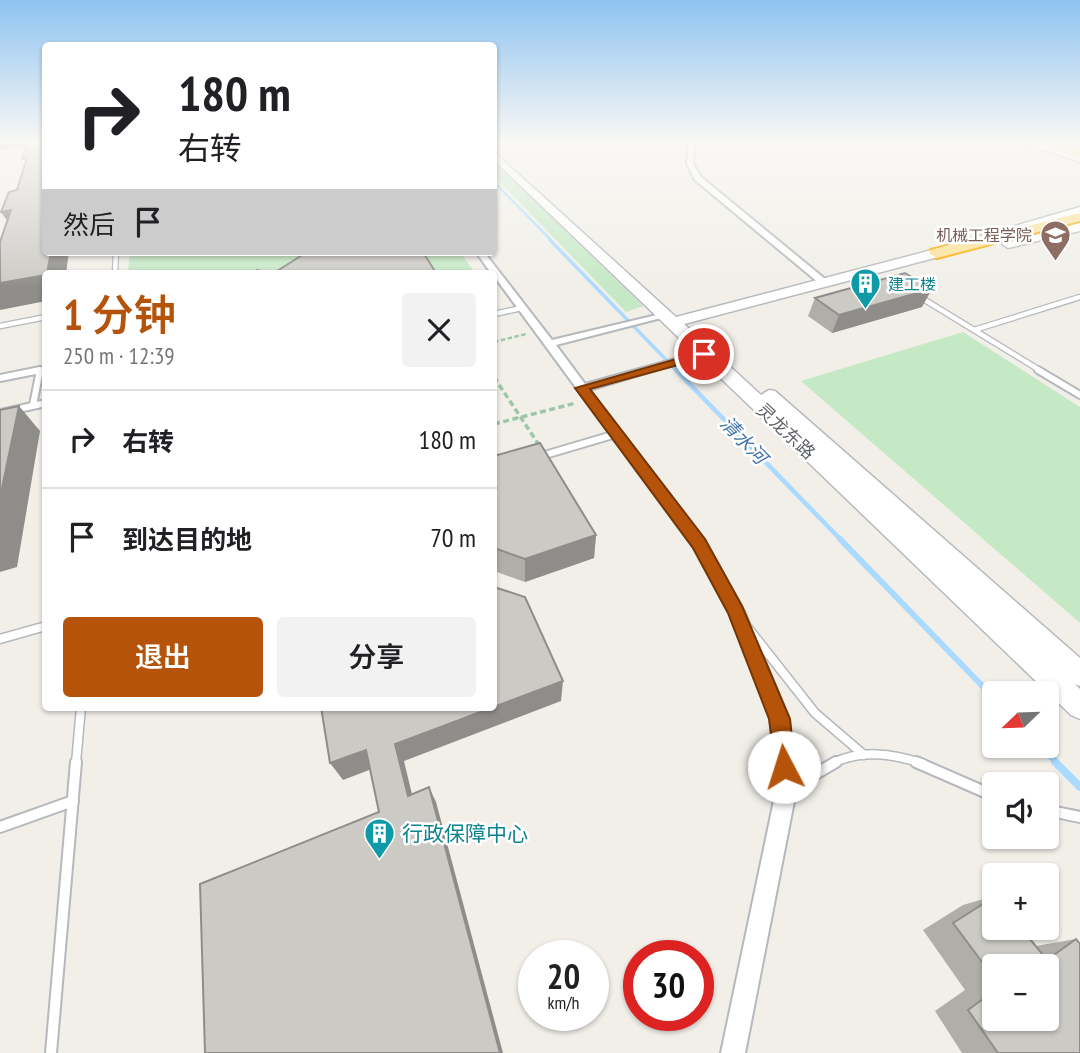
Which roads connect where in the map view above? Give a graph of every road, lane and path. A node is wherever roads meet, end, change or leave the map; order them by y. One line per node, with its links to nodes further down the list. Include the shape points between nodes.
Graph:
1 (532, 190): 15 (main road, 灵龙东路)
2 (541, 190): 15 (main road, 灵龙东路)
3 (713, 190): 9 (street)
4 (1080, 210): 7 (main road)
5 (1080, 217): 7 (highway)
6 (1080, 227): 15 (main road)
7 (937, 253): 9 (main road)
8 (497, 275): 12 (street)
9 (822, 281): 15 (main road)
10 (915, 294): 17 (lane)
11 (1080, 297): 17 (lane)
12 (522, 308): 13 (lane); 18 (street)
13 (497, 313)
14 (42, 318): 16 (lane)
15 (677, 323): 18 (street, via 647,319); 20 (main road, 灵龙东路); 35 (main road, 灵龙东路)
16 (0, 326)
17 (975, 330): 24 (lane)
18 (551, 338): 19 (path); 23 (street)
19 (497, 342)
20 (704, 354): 23 (street, via 599,383); 36 (main road, 灵龙东路)
21 (0, 378): 26 (lane, via 40,370)
22 (497, 382): 30 (path)
23 (586, 393): 28 (path); 29 (street)
24 (1080, 395)
25 (42, 403): 26 (lane)
26 (33, 405): 27 (lane)
27 (0, 413)
28 (497, 423)
29 (616, 434): 30 (lane); 32 (street, via 699,544)
30 (545, 455): 31 (lane)
31 (532, 459)
32 (736, 611): 38 (lane, via 818,720); 40 (street, via 780,719)
33 (42, 627): 34 (lane)
34 (0, 639)
35 (1080, 674)
36 (1080, 706)
37 (81, 711): 41 (lane)
38 (864, 755): 39 (lane, via 894,756 929,766); 40 (lane, via 843,758)
39 (982, 790)
40 (786, 791): 46 (street)
41 (73, 801): 44 (lane); 45 (lane)
42 (1059, 813): 43 (lane)
43 (1080, 817)
44 (0, 827)
45 (51, 1053)
46 (733, 1053)

